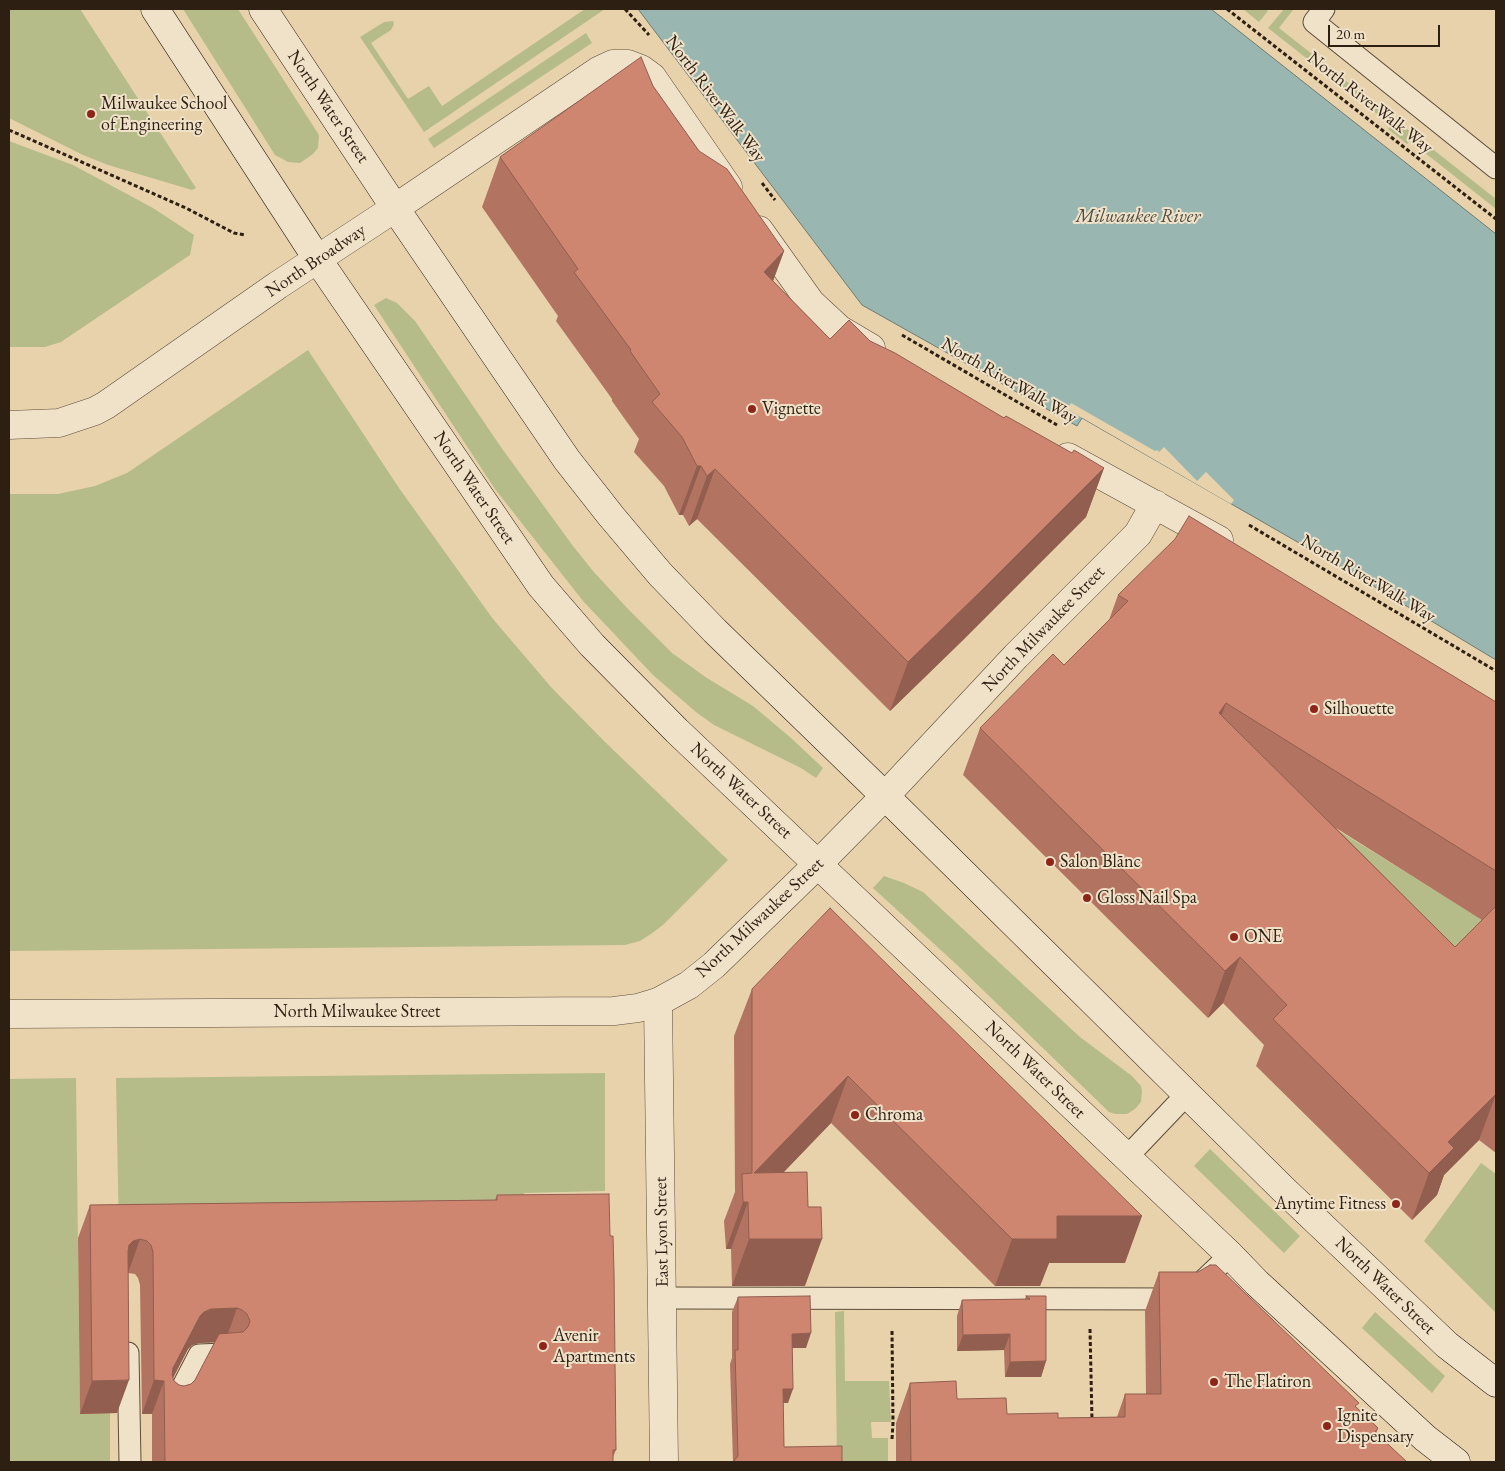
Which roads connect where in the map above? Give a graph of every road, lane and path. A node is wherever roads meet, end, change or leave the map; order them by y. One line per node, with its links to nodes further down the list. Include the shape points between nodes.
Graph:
1 (155, 9): 14 (main road, North Water Street)
2 (263, 9): 11 (main road, North Water Street)
3 (625, 9): 6 (path, North RiverWalk Way)
4 (1227, 9): 12 (path, North RiverWalk Way)
5 (1324, 9): 8 (lane, via 1314,22)
6 (649, 36)
7 (9, 130): 13 (path, via 186,208 234,233)
8 (1496, 168)
9 (756, 176): 10 (path, North RiverWalk Way)
10 (780, 207)
11 (395, 208): 14 (main road, North Broadway); 16 (main road, North Broadway, via 598,71 613,64 628,64 652,77 811,303 839,329); 23 (main road, North Water Street, via 567,460 611,516 660,574 715,631)
12 (1496, 219)
13 (245, 235)
14 (318, 260): 17 (main road, North Broadway, via 95,411 59,423); 24 (main road, North Water Street, via 541,586 605,658 677,731)
15 (900, 334): 18 (path, North RiverWalk Way)
16 (896, 362)
17 (9, 425)
18 (1057, 438): 19 (main road)
19 (1154, 504): 21 (main road); 23 (main road, North Milwaukee Street, via 1138,534 1016,656)
20 (1246, 523): 22 (path, North RiverWalk Way)
21 (1239, 552)
22 (1496, 671)
23 (885, 796): 24 (main road, North Milwaukee Street); 27 (main road, North Water Street)
24 (818, 864): 25 (main road, North Milwaukee Street, via 714,965); 28 (main road, North Water Street)
25 (658, 1002): 26 (main road, North Milwaukee Street, via 614,1011); 30 (main road, East Lyon Street)
26 (9, 1014)
27 (1186, 1095): 28 (lane); 35 (main road, North Water Street, via 1447,1345)
28 (1127, 1158): 29 (main road, North Water Street)
29 (1230, 1255): 32 (lane, via 1184,1299); 41 (main road, North Water Street, via 1417,1431)
30 (662, 1298): 31 (lane); 40 (main road, East Lyon Street)
31 (892, 1299): 32 (lane); 38 (path)
32 (1089, 1299): 37 (path)
33 (128, 1331): 39 (lane)
34 (225, 1354): 36 (lane, via 200,1355)
35 (1496, 1383)
36 (172, 1407)
37 (1092, 1427)
38 (892, 1439)
39 (130, 1462)
40 (664, 1462)
41 (1456, 1462)

